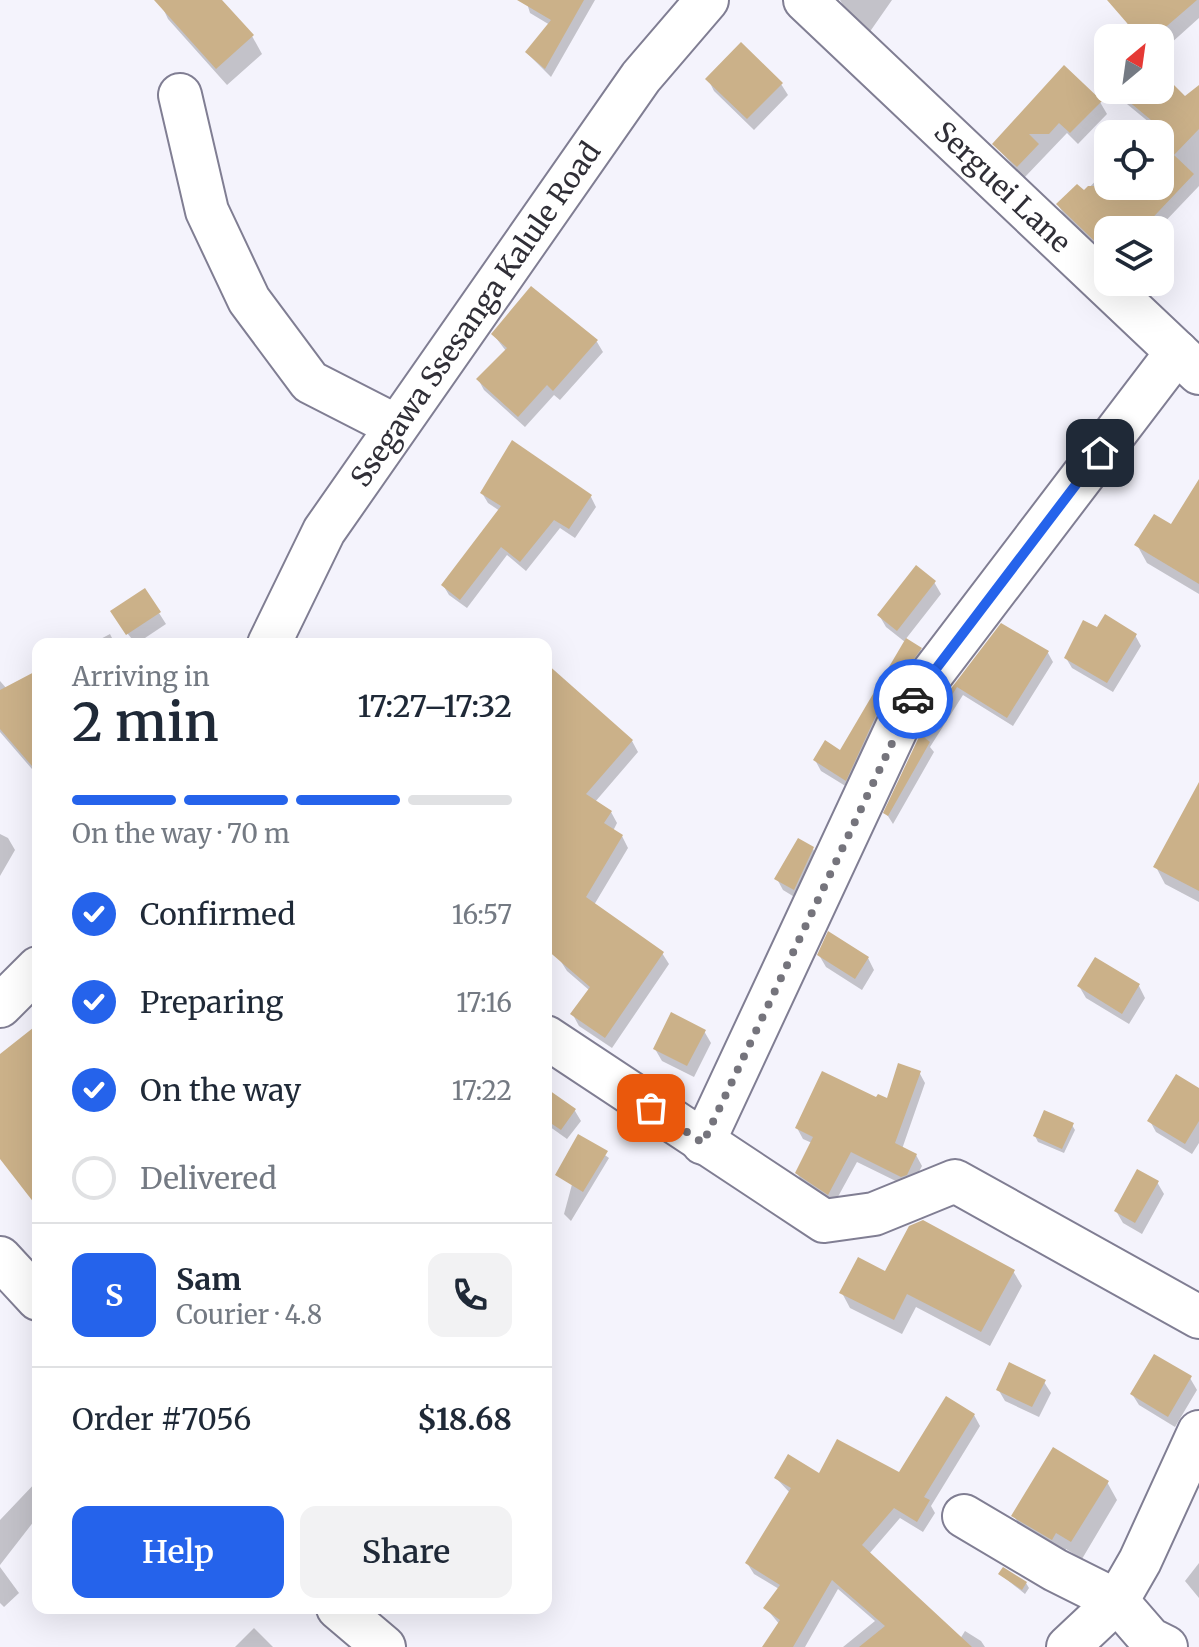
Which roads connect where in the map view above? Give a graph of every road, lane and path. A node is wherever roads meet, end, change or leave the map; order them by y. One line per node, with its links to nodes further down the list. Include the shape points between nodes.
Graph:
1 (707, 0): 5 (street, Ssegawa Ssesanga Kalule Road, via 641,77)
2 (805, 0): 4 (street, Serguei Lane)
3 (180, 95): 5 (street, via 207,211 249,300 310,382)
4 (1188, 362): 10 (street, via 906,708)
5 (396, 426): 6 (street, Ssegawa Ssesanga Kalule Road, via 324,531)
6 (272, 638)
7 (32, 974): 8 (street)
8 (0, 1006)
9 (552, 1041): 10 (street)
10 (703, 1143): 13 (street, via 824,1221 874,1214 955,1181)
11 (0, 1258): 12 (street)
12 (32, 1293)
13 (1199, 1317)
14 (1199, 1432): 16 (street)
15 (964, 1516): 16 (street)
16 (1117, 1601): 19 (street); 20 (street, via 1150,1639)
17 (345, 1614): 18 (street)
18 (384, 1647)
19 (1068, 1647)
20 (1166, 1647)

